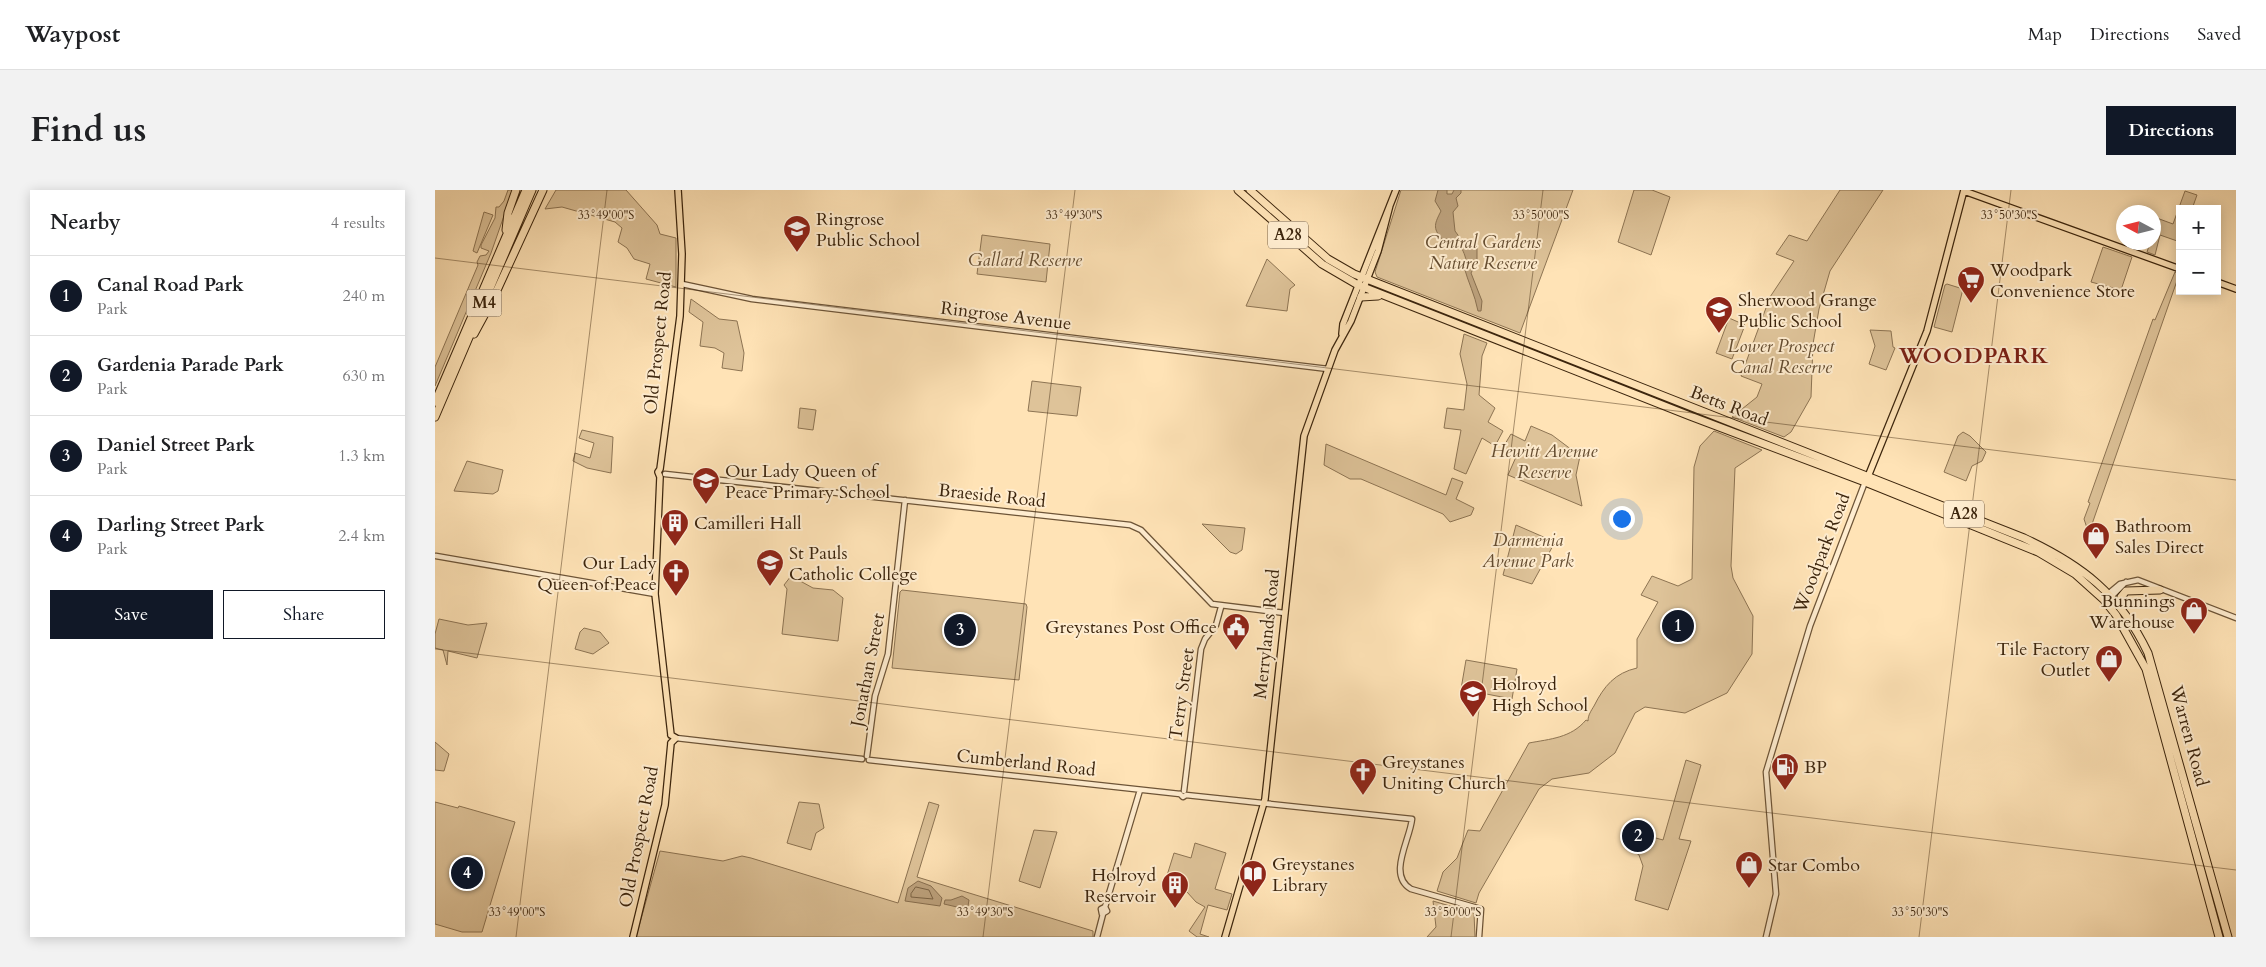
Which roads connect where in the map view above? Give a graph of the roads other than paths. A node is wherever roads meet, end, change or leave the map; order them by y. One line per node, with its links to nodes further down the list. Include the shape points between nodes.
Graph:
1 (517, 190): 10 (highway, via 508,214)
2 (526, 190): 10 (highway, M4)
3 (532, 190): 20 (highway, M4)
4 (545, 190): 20 (highway, via 483,320)
5 (678, 190): 14 (main road, Old Prospect Road)
6 (1238, 190): 15 (highway, A28, via 1322,264)
7 (1249, 190): 12 (highway, A28, via 1328,260)
8 (1395, 190): 12 (main road, Merrylands Road, via 1383,234)
9 (1964, 191): 11 (main road); 25 (main road, Woodpark Road, via 1927,331)
10 (504, 240): 22 (highway, M4)
11 (2176, 268)
12 (1364, 278): 15 (main road, Merrylands Road); 25 (highway, Betts Road / A28)
13 (2221, 283): 16 (main road)
14 (682, 284): 21 (street, Ringrose Avenue, via 751,300); 24 (main road, Old Prospect Road, via 666,410)
15 (1361, 286): 17 (main road, Merrylands Road); 18 (highway, Betts Road / A28); 19 (main road, Merrylands Road, via 1343,324)
16 (2236, 289)
17 (1361, 297): 18 (highway); 19 (main road, Merrylands Road)
18 (1389, 297): 25 (highway, Betts Road / A28, via 1759,442)
19 (1342, 336): 21 (main road, Merrylands Road)
20 (465, 346): 23 (highway, M4)
21 (1328, 369): 35 (main road, Merrylands Road, via 1303,436)
22 (435, 402)
23 (435, 417)
24 (662, 473): 26 (street, Braeside Road); 30 (main road, Old Prospect Road)
25 (1867, 479): 28 (highway, Betts Road / A28, via 2024,538); 46 (street, Woodpark Road, via 1810,626 1766,772 1776,894)
26 (905, 500): 34 (street, Braeside Road, via 1133,525 1209,602); 38 (street, Jonathan Street, via 888,654 875,696)
27 (435, 556): 30 (street)
28 (2076, 570): 31 (highway, Warren Road / A28); 32 (highway, Warren Road / A28)
29 (2161, 590): 31 (street, via 2138,580 2126,582); 33 (highway, via 2126,591); 36 (street)
30 (655, 594): 37 (main road, Old Prospect Road)
31 (2110, 594): 32 (main road); 33 (highway, Warren Road / A28)
32 (2104, 600): 47 (highway, Warren Road / A28, via 2125,628 2146,669)
33 (2119, 605): 48 (highway, Warren Road / A28, via 2138,632 2155,672)
34 (1221, 607): 35 (street, Braeside Road); 40 (street, Terry Street, via 1217,623 1201,649)
35 (1285, 613): 41 (main road, Merrylands Road)
36 (2236, 618)
37 (672, 739): 38 (street, Cumberland Road); 42 (main road, Old Prospect Road, via 665,805)
38 (866, 758): 39 (street, Cumberland Road)
39 (1140, 790): 40 (street, Cumberland Road); 43 (street, via 1105,907 1107,912 1103,914)
40 (1183, 793): 41 (street, Cumberland Road)
41 (1265, 803): 44 (main road, Merrylands Road); 45 (street, Cumberland Road, via 1412,819 1400,866 1402,880 1411,889 1481,909)
42 (633, 937)
43 (1097, 937)
44 (1225, 937)
45 (1479, 937)
46 (1766, 937)
47 (2219, 937)
48 (2228, 937)

